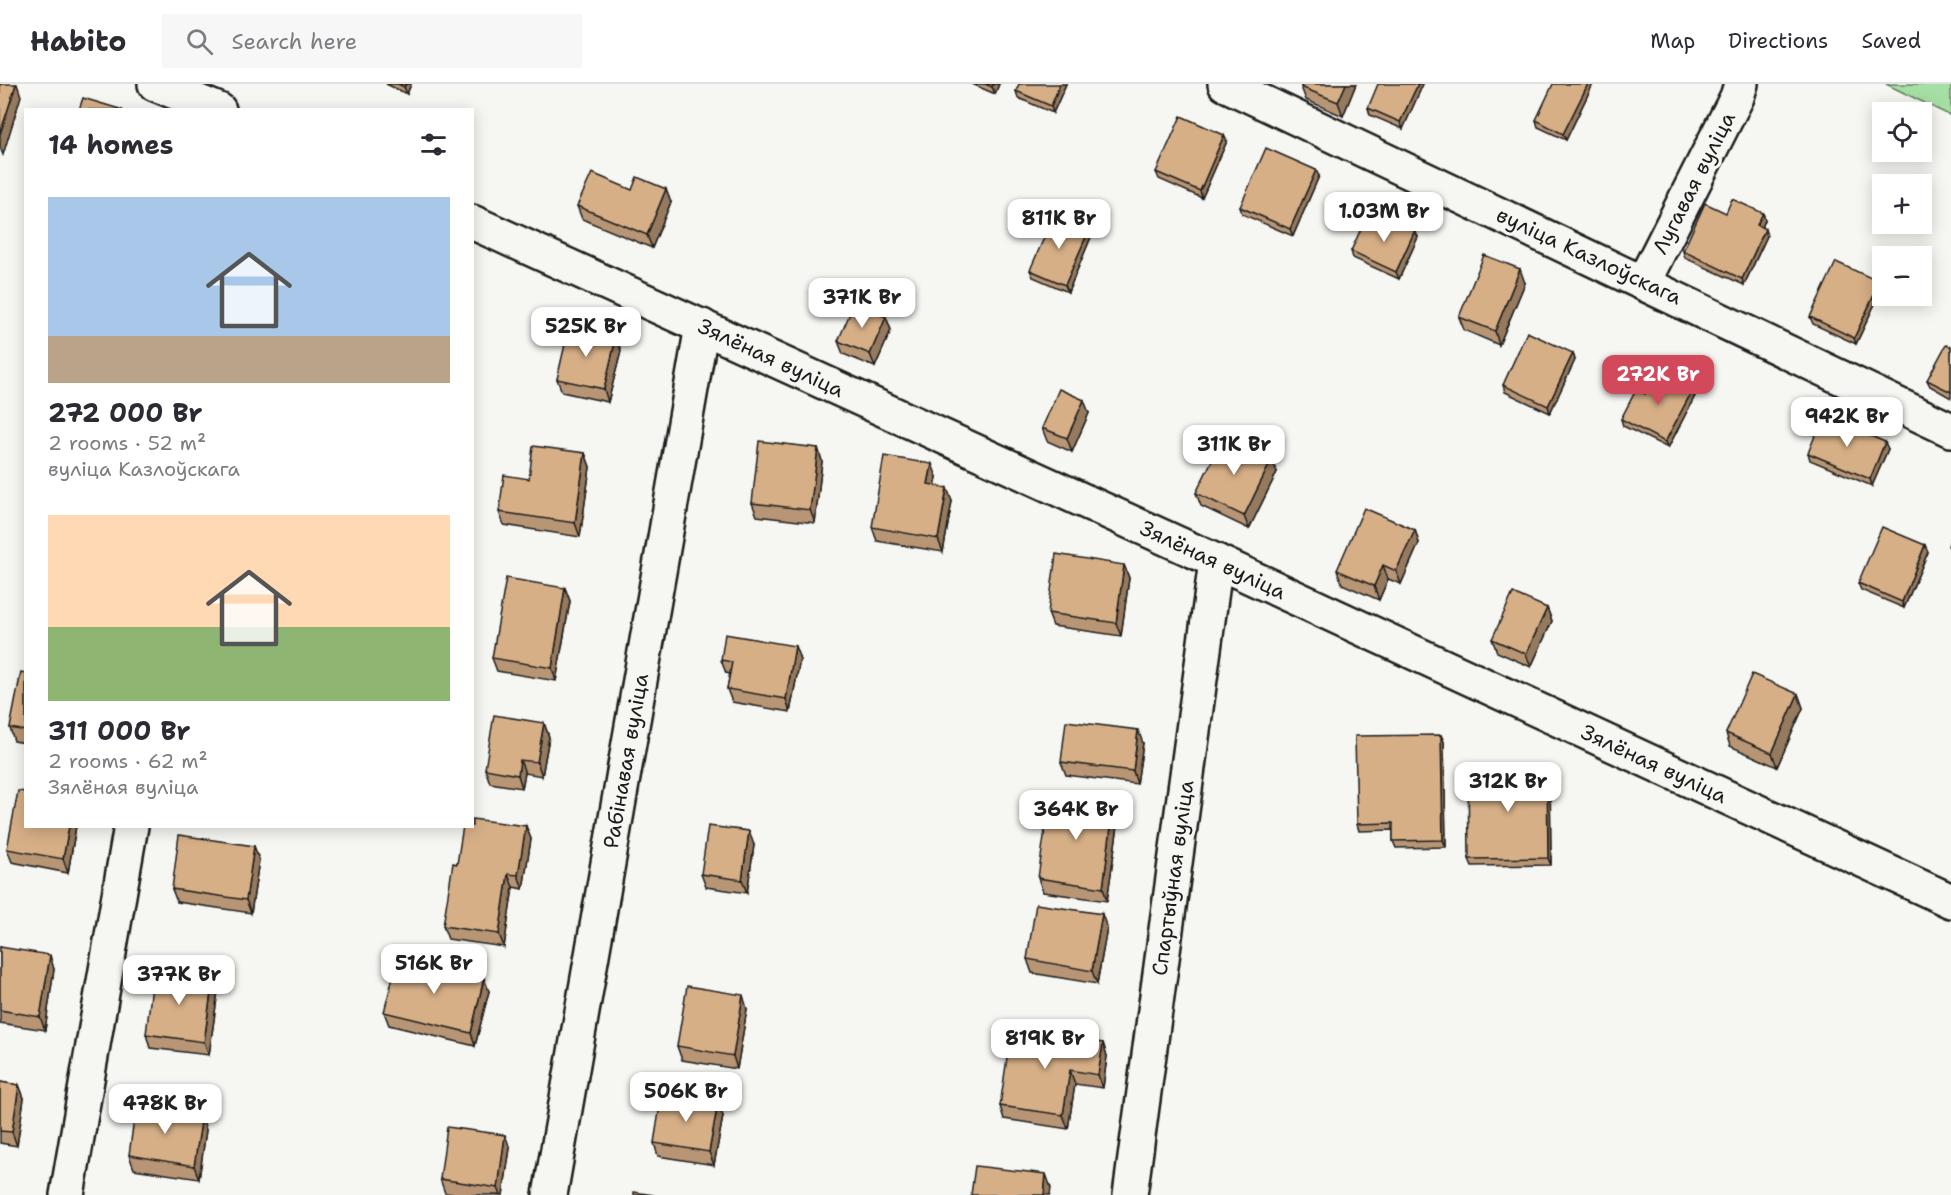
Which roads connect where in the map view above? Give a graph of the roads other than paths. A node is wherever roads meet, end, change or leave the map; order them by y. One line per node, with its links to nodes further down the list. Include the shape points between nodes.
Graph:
1 (155, 84): 4 (street)
2 (1225, 84): 6 (street, вуліца Казлоўскага)
3 (1741, 84): 6 (street, Лугавая вуліца)
4 (214, 108)
5 (474, 223): 7 (street, Зялёная вуліца)
6 (1644, 281): 8 (street, вуліца Казлоўскага)
7 (702, 326): 9 (street, Зялёная вуліца); 13 (street, Рабінавая вуліца)
8 (1951, 430)
9 (1216, 561): 11 (street, Зялёная вуліца); 14 (street, Спартыўная вуліца)
10 (130, 828): 12 (street)
11 (1951, 901)
12 (67, 1195)
13 (550, 1195)
14 (1130, 1195)

